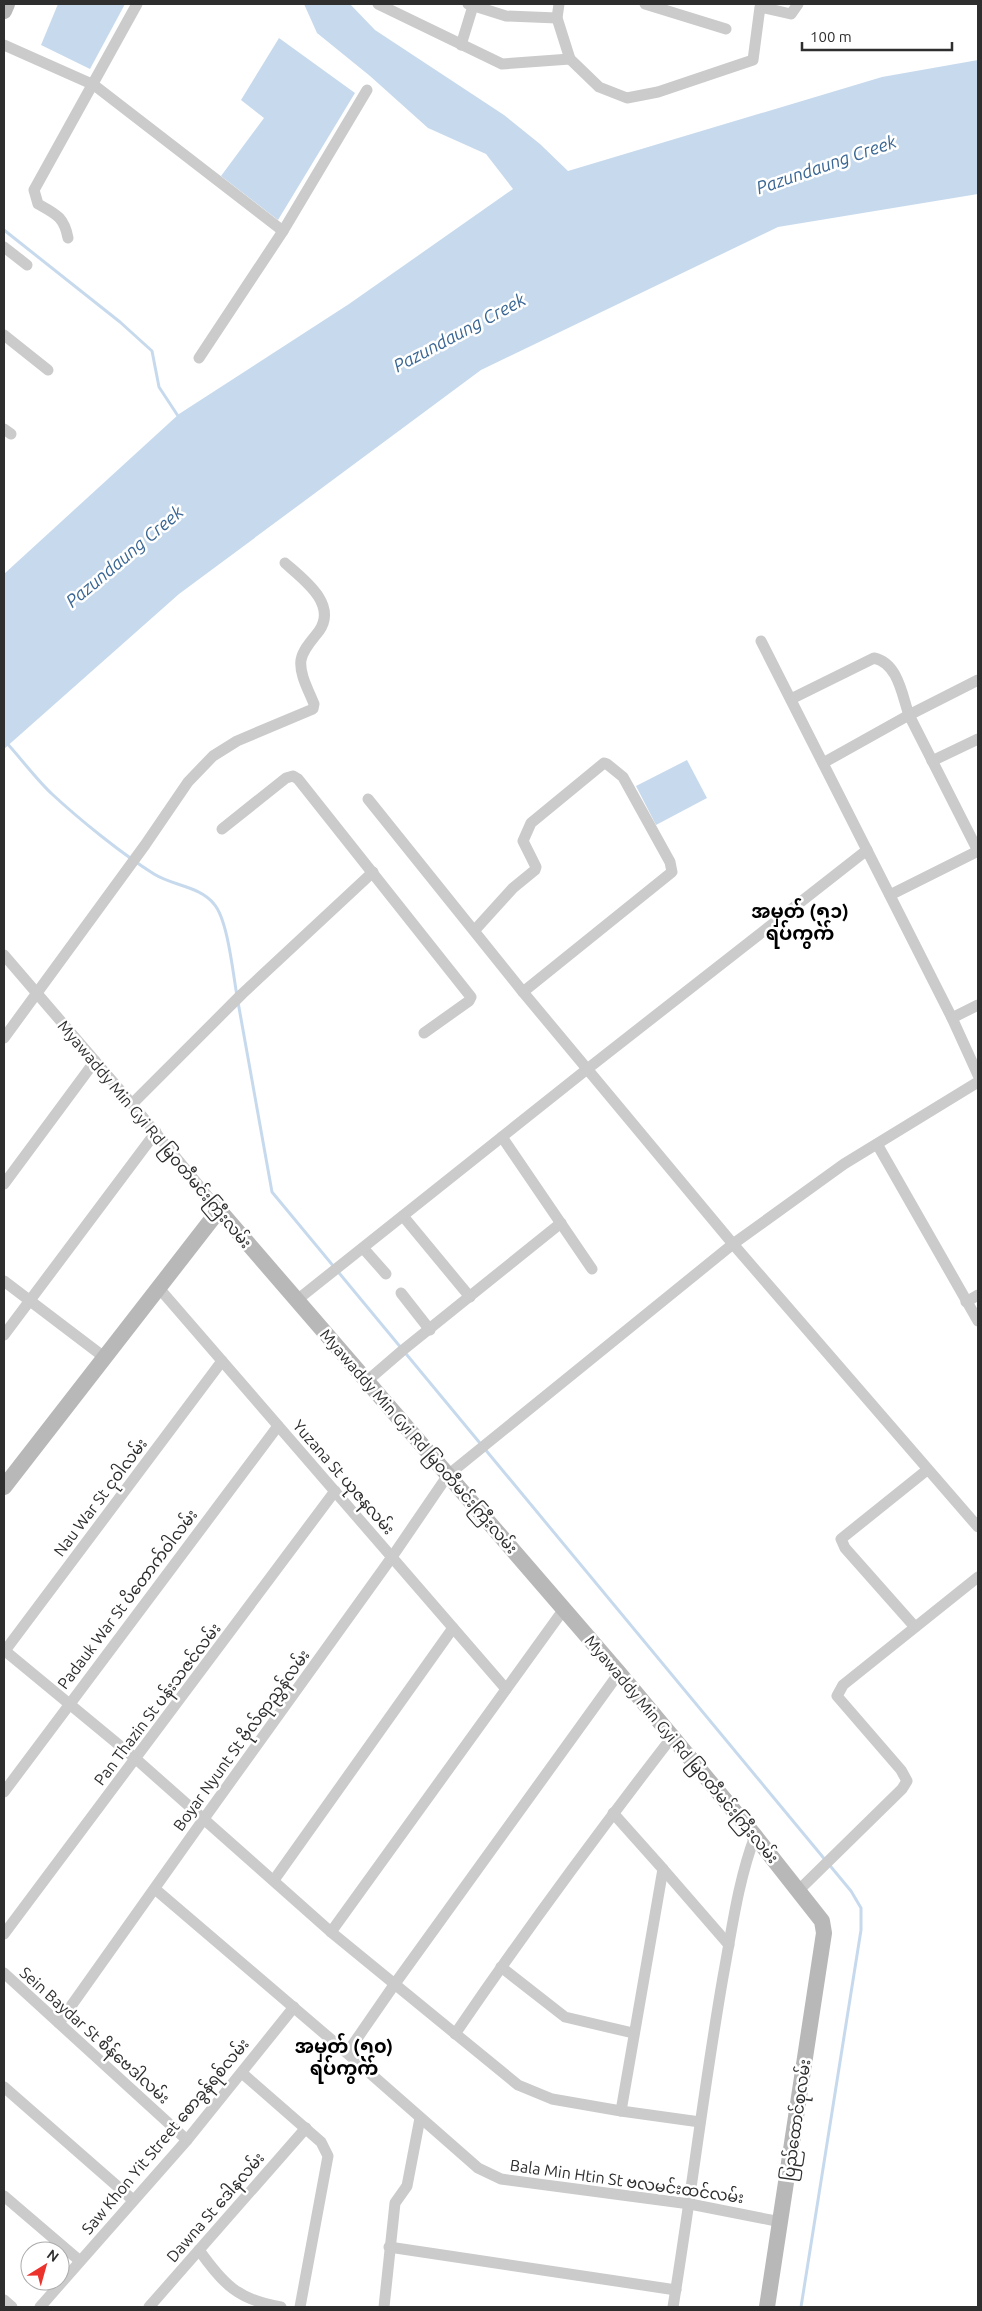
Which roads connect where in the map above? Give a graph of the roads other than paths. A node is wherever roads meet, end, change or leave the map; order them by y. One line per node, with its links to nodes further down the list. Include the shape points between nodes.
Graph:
1 (7, 4): 8 (main road)
2 (137, 4): 14 (street)
3 (378, 4): 12 (street)
4 (559, 4): 9 (street)
5 (798, 4): 13 (street, via 791,14 760,6 753,60 658,92 627,98 599,87)
6 (471, 5): 9 (street, via 506,16); 12 (street)
7 (652, 5): 10 (street)
8 (4, 11)
9 (557, 18): 13 (street)
10 (726, 29)
11 (4, 45): 14 (street)
12 (462, 45): 13 (street, via 502,64)
13 (570, 59)
14 (94, 85): 16 (street); 17 (street, via 34,190 38,204 59,216 66,225)
15 (367, 90): 16 (street)
16 (283, 231): 21 (street)
17 (68, 238)
18 (4, 248): 19 (street)
19 (27, 265)
20 (4, 334): 22 (street)
21 (199, 358)
22 (48, 370)
23 (285, 563): 39 (street, via 308,583 325,608 323,625 308,645 301,662 314,704 312,709 237,741 213,756 188,782 115,887)
24 (761, 641): 26 (street)
25 (978, 680): 27 (street)
26 (791, 699): 27 (street, via 874,658 894,671); 30 (street)
27 (909, 715): 29 (street); 30 (street)
28 (978, 739): 29 (street)
29 (932, 761): 35 (street, via 978,851)
30 (823, 763): 33 (street)
31 (368, 798): 36 (street)
32 (222, 828): 34 (street, via 286,778 293,776)
33 (867, 850): 35 (street); 45 (street)
34 (373, 872): 42 (street, via 471,997); 48 (street, via 242,994)
35 (890, 895): 41 (street)
36 (474, 931): 38 (street); 38 (street, via 513,888 535,870 534,859 522,841 531,824 604,764 623,777 670,862 672,872)
37 (4, 955): 39 (street, Myawaddy Min Gyi Rd မြဝတီမင်းကြီးလမ်း)
38 (524, 992): 45 (street)
39 (35, 993): 43 (street); 44 (street, Myawaddy Min Gyi Rd မြဝတီမင်းကြီးလမ်း)
40 (978, 1005): 41 (street)
41 (952, 1018): 46 (street)
42 (424, 1033)
43 (4, 1038)
44 (95, 1061): 48 (street, Myawaddy Min Gyi Rd မြဝတီမင်းကြီးလမ်း); 52 (street)
45 (586, 1070): 50 (street); 56 (street)
46 (978, 1075)
47 (978, 1082): 51 (street, Boyar Nyunt St ဗိုလ်ရာညွှန်လမ်း)
48 (132, 1104): 49 (street, Myawaddy Min Gyi Rd မြဝတီမင်းကြီးလမ်း)
49 (156, 1132): 53 (street, Myawaddy Min Gyi Rd မြဝတီမင်းကြီးလမ်း); 66 (street)
50 (502, 1137): 54 (street); 55 (street)
51 (877, 1144): 56 (street, Boyar Nyunt St ဗိုလ်ရာညွှန်လမ်း); 67 (street)
52 (4, 1184)
53 (219, 1210): 61 (main road); 65 (main road, Myawaddy Min Gyi Rd မြဝတီမင်းကြီးလမ်း)
54 (403, 1216): 57 (street); 64 (street)
55 (561, 1223): 58 (street); 64 (street)
56 (733, 1244): 75 (street); 76 (street, Boyar Nyunt St ဗိုလ်ရာညွှန်လမ်း)
57 (363, 1248): 59 (street); 65 (street)
58 (592, 1269)
59 (386, 1274)
60 (4, 1281): 66 (street)
61 (153, 1293): 71 (main road); 72 (street, Yuzana St ယုဇနလမ်း)
62 (401, 1293): 69 (street)
63 (978, 1295): 67 (street)
64 (470, 1297): 69 (street)
65 (297, 1300): 73 (main road, Myawaddy Min Gyi Rd မြဝတီမင်းကြီးလမ်း)
66 (29, 1301): 70 (street); 71 (street)
67 (966, 1302): 68 (street)
68 (978, 1321)
69 (430, 1330): 73 (street)
70 (4, 1334)
71 (104, 1357): 77 (main road)
72 (222, 1361): 74 (street, Yuzana St ယုဇနလမ်း); 85 (street, Nau War St ငုဝါလမ်း)
73 (367, 1381): 76 (main road, Myawaddy Min Gyi Rd မြဝတီမင်းကြီးလမ်း)
74 (278, 1426): 78 (street, Yuzana St ယုဇနလမ်း); 88 (street, Padauk War St ပိတောက်ဝါလမ်း)
75 (927, 1470): 79 (street); 83 (street, via 841,1539 845,1548)
76 (448, 1475): 80 (street, Boyar Nyunt St ဗိုလ်ရာညွှန်လမ်း); 82 (main road, Myawaddy Min Gyi Rd မြဝတီမင်းကြီးလမ်း)
77 (4, 1486)
78 (335, 1492): 80 (street, Yuzana St ယုဇနလမ်း); 90 (street, Pan Thazin St ပန်းသဇင်လမ်း)
79 (978, 1527)
80 (392, 1558): 84 (street, Yuzana St ယုဇနလမ်း); 93 (street, Boyar Nyunt St ဗိုလ်ရာညွှန်လမ်း)
81 (978, 1577): 83 (street)
82 (564, 1609): 86 (main road, Myawaddy Min Gyi Rd မြဝတီမင်းကြီးလမ်း); 87 (street)
83 (915, 1627): 98 (street, via 842,1685 838,1696 907,1780 902,1789)
84 (453, 1628): 87 (street, Yuzana St ယုဇနလမ်း); 96 (street)
85 (4, 1651): 88 (street)
86 (619, 1673): 89 (main road, Myawaddy Min Gyi Rd မြဝတီမင်းကြီးလမ်း); 105 (street)
87 (506, 1689): 99 (street)
88 (69, 1702): 90 (street); 91 (street, Padauk War St ပိတောက်ဝါလမ်း)
89 (672, 1737): 92 (street); 94 (main road, Myawaddy Min Gyi Rd မြဝတီမင်းကြီးလမ်း)
90 (136, 1759): 93 (street); 101 (street, Pan Thazin St ပန်းသဇင်လမ်း)
91 (4, 1792)
92 (613, 1813): 95 (street); 103 (street)
93 (203, 1820): 96 (street); 97 (street, Boyar Nyunt St ဗိုလ်ရာညွှန်လမ်း)
94 (755, 1836): 98 (main road, Myawaddy Min Gyi Rd မြဝတီမင်းကြီးလမ်း); 102 (street, via 744,1867)
95 (664, 1870): 102 (street); 108 (street)
96 (274, 1880): 99 (street)
97 (155, 1888): 106 (street, Bala Min Htin St ဗလမင်းထင်လမ်း); 107 (street, Boyar Nyunt St ဗိုလ်ရာညွှန်လမ်း)
98 (799, 1890): 100 (main road, Myawaddy Min Gyi Rd မြဝတီမင်းကြီးလမ်း, via 822,1920)
99 (331, 1932): 105 (street)
100 (824, 1933): 121 (main road, ပြည်ထောင်စုလမ်း)
101 (4, 1934)
102 (729, 1944): 115 (street)
103 (501, 1967): 108 (street, via 565,2017); 109 (street)
104 (4, 1974): 107 (street, Sein Baydar St စိန်ဗေဒါလမ်း)
105 (394, 1985): 109 (street); 110 (street)
106 (294, 2007): 110 (street, Bala Min Htin St ဗလမင်းထင်လမ်း); 111 (street, Saw Khon Yit Street စောခွန်ရစ်လမ်း)
107 (59, 2024): 117 (street, Sein Baydar St စိန်ဗေဒါလမ်း)
108 (633, 2033): 113 (street)
109 (455, 2034): 113 (street, via 518,2085 552,2099)
110 (347, 2053): 114 (street, Bala Min Htin St ဗလမင်းထင်လမ်း)
111 (242, 2072): 116 (street); 117 (street, Saw Khon Yit Street စောခွန်ရစ်လမ်း)
112 (4, 2087): 119 (street)
113 (621, 2112): 115 (street)
114 (420, 2118): 120 (street, Bala Min Htin St ဗလမင်းထင်လမ်း, via 478,2168 501,2179); 122 (street, via 407,2186 395,2203)
115 (700, 2122): 120 (street)
116 (306, 2128): 123 (street, Dawna St ဒေါနလမ်း); 131 (street, via 321,2142 328,2156)
117 (187, 2140): 119 (street, Saw Khon Yit Street စောခွန်ရစ်လမ်း)
118 (4, 2196): 124 (street)
119 (133, 2200): 124 (street, Saw Khon Yit Street စောခွန်ရစ်လမ်း)
120 (690, 2204): 121 (street, Bala Min Htin St ဗလမင်းထင်လမ်း); 125 (street)
121 (781, 2222): 134 (main road, ပြည်ထောင်စုလမ်း)
122 (389, 2247): 125 (street); 132 (street)
123 (199, 2250): 129 (street, Dawna St ဒေါနလမ်း); 130 (street, via 218,2277 243,2297)
124 (80, 2261): 128 (street, Saw Khon Yit Street စောခွန်ရစ်လမ်း)
125 (676, 2290): 133 (street)
126 (4, 2300): 127 (street)
127 (12, 2307)
128 (40, 2307)
129 (149, 2307)
130 (281, 2307)
131 (300, 2307)
132 (384, 2307)
133 (673, 2307)
134 (767, 2307)

